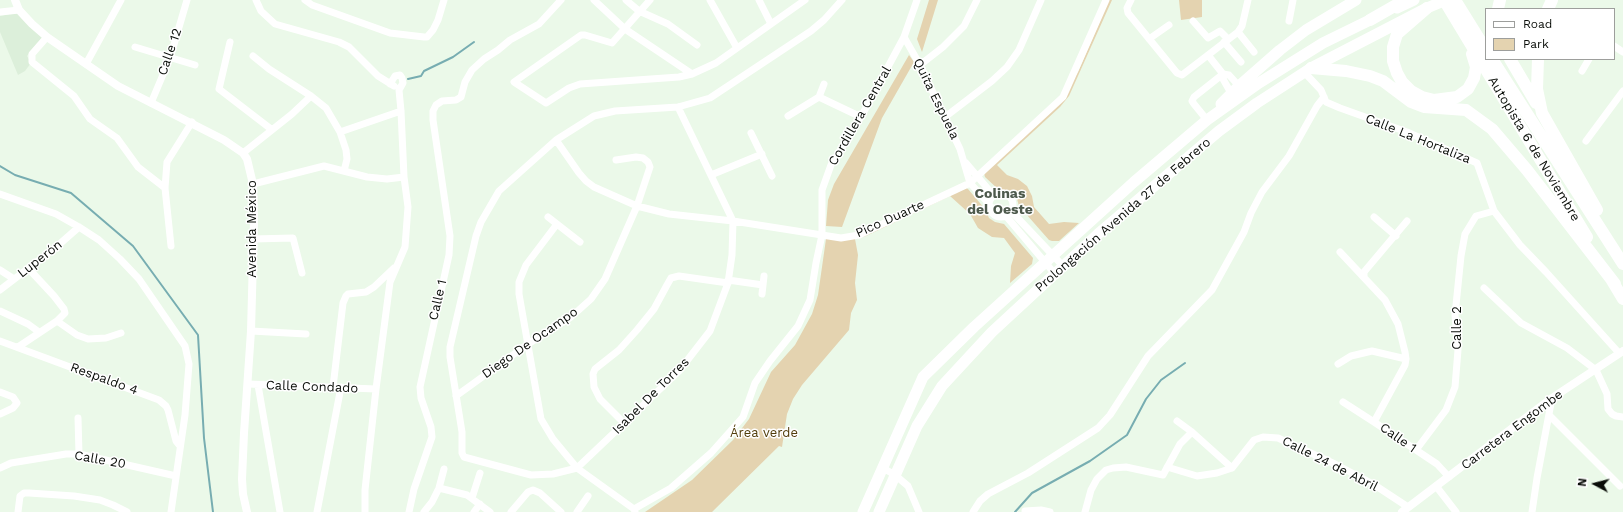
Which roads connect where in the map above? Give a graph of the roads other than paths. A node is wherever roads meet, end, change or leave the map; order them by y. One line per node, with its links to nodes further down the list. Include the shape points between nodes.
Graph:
1 (15, 0): 28 (street)
2 (121, 0): 58 (street)
3 (187, 0): 52 (street, Calle 12)
4 (256, 0): 65 (street, via 261,11 275,24 349,47 378,76)
5 (306, 0): 6 (street, via 312,5 390,33 424,37 433,30 438,20)
6 (442, 0)
7 (561, 0): 194 (street, Calle 1, via 539,24 510,40 472,70 461,97 442,101 433,111 450,236 449,255 420,387 432,437)
8 (594, 0): 37 (street)
9 (626, 0): 29 (street)
10 (650, 0): 29 (street)
11 (710, 0): 47 (street)
12 (759, 0): 35 (street)
13 (805, 0): 35 (street)
14 (842, 0): 74 (street, via 811,31 720,93)
15 (917, 0): 40 (street, Cordillera Central)
16 (978, 0): 60 (street, via 964,26)
17 (1041, 0): 79 (street, via 1019,50 1007,67)
18 (1106, 0): 94 (street, Pico Duarte, via 1064,98)
19 (1131, 0): 41 (street, via 1127,11)
20 (1248, 0): 38 (street, via 1242,26)
21 (1293, 0): 34 (street)
22 (1356, 0): 68 (main road, via 1306,30)
23 (1405, 0): 32 (highway)
24 (1414, 0): 32 (main road, Prolongación Avenida 27 de Febrero)
25 (1445, 0): 27 (main road, Prolongación Avenida 27 de Febrero); 31 (highway, Autopista 6 de Noviembre)
26 (1455, 0): 31 (highway, Autopista 6 de Noviembre)
27 (1427, 8): 43 (highway, via 1397,34 1393,47 1397,73 1411,91 1434,100 1457,97 1468,89 1476,67); 61 (main road, Prolongación Avenida 27 de Febrero)
28 (19, 10): 30 (street); 39 (street)
29 (639, 11): 37 (street); 45 (street, via 668,24)
30 (0, 12)
31 (1460, 18): 43 (highway, Autopista 6 de Noviembre); 48 (highway, Autopista 6 de Noviembre)
32 (1370, 20): 80 (main road, Prolongación Avenida 27 de Febrero, via 1310,51)
33 (1193, 21): 42 (street, via 1208,38 1220,31)
34 (1289, 21)
35 (771, 24): 47 (street)
36 (1169, 25): 41 (street)
37 (625, 28): 63 (street); 63 (street, via 612,43 581,35 514,82 546,103 580,84)
38 (1238, 32): 42 (street); 49 (street)
39 (47, 37): 58 (street); 98 (street, via 32,54 32,62 74,96 90,119 117,138 138,167)
40 (904, 38): 60 (street, Quita Espuela); 78 (street, Cordillera Central)
41 (1149, 39): 50 (street, via 1180,75)
42 (1226, 40): 50 (street); 57 (street)
43 (1469, 41): 129 (highway, Autopista 6 de Noviembre)
44 (230, 42): 82 (street, via 219,89)
45 (697, 45)
46 (134, 47): 52 (street)
47 (737, 48): 63 (street, via 716,63)
48 (1485, 49)
49 (1254, 52)
50 (1208, 55): 64 (street)
51 (253, 56): 70 (street)
52 (170, 58): 59 (street); 73 (street, Calle 12)
53 (1493, 60): 120 (highway, Autopista 6 de Noviembre)
54 (1511, 60): 76 (highway)
55 (1538, 60): 76 (highway, via 1536,89)
56 (1588, 60): 62 (street)
57 (1241, 62)
58 (86, 64): 73 (street, via 118,86)
59 (195, 65)
60 (920, 65): 79 (street, Quita Espuela)
61 (1307, 70): 72 (street, Calle La Hortaliza); 123 (main road, Prolongación Avenida 27 de Febrero, via 1219,131); 129 (highway, via 1346,71 1370,76 1383,81 1411,102 1424,107 1466,110 1492,129)
62 (1582, 71)
63 (692, 74)
64 (1223, 74): 68 (street, via 1223,79); 68 (street, via 1229,75); 80 (street, via 1192,101)
65 (390, 84): 67 (street); 67 (street, via 395,76 400,75 402,83)
66 (824, 84): 71 (street)
67 (399, 90): 75 (street)
68 (1235, 90): 80 (main road)
69 (1623, 91): 86 (street)
70 (311, 96): 82 (street); 83 (street, via 326,108)
71 (819, 97): 77 (street); 78 (street)
72 (1324, 97): 103 (street, Calle La Hortaliza, via 1326,102 1407,132 1476,163); 204 (street, via 1289,156 1262,192 1244,232 1212,290 1148,356 1110,415 1098,428 1022,476 988,494)
73 (151, 103): 81 (street)
74 (678, 107): 85 (street, via 614,111 594,116); 92 (street, Isabel De Torres)
75 (401, 110): 83 (street); 95 (street)
76 (1542, 113): 117 (highway)
77 (788, 116)
78 (861, 117): 111 (street, Cordillera Central, via 831,165 822,190)
79 (945, 117): 90 (street, Quita Espuela)
80 (1207, 120): 118 (main road, Prolongación Avenida 27 de Febrero)
81 (192, 122): 87 (street); 98 (street, via 167,162)
82 (271, 129): 87 (street)
83 (340, 132): 91 (street, via 347,159)
84 (751, 133): 88 (street)
85 (556, 140): 102 (street, Pico Duarte, via 586,181); 154 (street, via 499,191 481,222 450,347)
86 (1586, 141)
87 (243, 153): 97 (street, Avenida México)
88 (762, 154): 92 (street); 93 (street)
89 (616, 160): 102 (street, Diego De Ocampo, via 636,157 648,162 649,173)
90 (964, 161): 94 (street); 96 (street)
91 (344, 171): 95 (street, via 374,178); 97 (street, via 324,166)
92 (710, 175): 107 (street, Isabel De Torres)
93 (772, 176)
94 (978, 176): 96 (street, Pico Duarte); 100 (street)
95 (404, 177): 119 (street, via 408,207 405,247)
96 (970, 183): 101 (street); 111 (street, Pico Duarte, via 859,235 841,238)
97 (253, 184): 113 (street, Avenida México)
98 (164, 188): 115 (street)
99 (0, 194): 110 (street, Respaldo 4, via 56,214)
100 (994, 196): 101 (street); 104 (street, via 1008,196 1012,201)
101 (990, 205): 104 (street, via 995,215 1003,217)
102 (637, 206): 107 (street, Pico Duarte, via 669,214); 142 (street, Diego De Ocampo, via 605,279 591,299 571,317)
103 (1494, 212): 144 (street, Calle La Hortaliza, via 1520,245); 166 (street, Calle 2, via 1476,216 1466,234 1455,314 1458,350 1455,387 1446,410)
104 (1009, 214): 118 (street); 118 (street)
105 (1374, 217): 112 (street)
106 (548, 218): 109 (street)
107 (733, 221): 111 (street, Pico Duarte); 128 (street, Isabel De Torres)
108 (1407, 221): 112 (street)
109 (557, 224): 114 (street); 142 (street, via 526,265 519,282)
110 (79, 227): 121 (street, Luperón); 165 (street, Respaldo 4, via 99,240 139,279 185,346 189,364)
111 (822, 235): 185 (street, Cordillera Central, via 810,300 798,326 755,383 744,417 710,453 671,488)
112 (1396, 236): 126 (street, via 1364,272)
113 (253, 238): 124 (street, via 293,238); 137 (street, Avenida México)
114 (580, 242)
115 (172, 246)
116 (1340, 252): 126 (street)
117 (1623, 254)
118 (1049, 259): 123 (street); 123 (street); 171 (main road, Prolongación Avenida 27 de Febrero, via 923,377)
119 (397, 264): 150 (street, via 374,287 366,292 346,296); 152 (street, via 390,282)
120 (1623, 264)
121 (28, 268): 127 (street, Luperón); 136 (street, via 62,306 65,313)
122 (0, 270): 127 (street)
123 (1059, 270): 175 (main road, Prolongación Avenida 27 de Febrero, via 992,332 942,386 917,426)
124 (302, 273)
125 (764, 276): 130 (street)
126 (1364, 277): 145 (street, via 1392,311 1398,324)
127 (14, 279): 132 (street, Luperón)
128 (728, 282): 130 (street); 163 (street, Isabel De Torres, via 710,331 679,371); 163 (street, via 679,276 671,278 654,309 638,330 619,350 595,368 594,387 600,399)
129 (1615, 284): 134 (highway, Autopista 6 de Noviembre)
130 (763, 285): 133 (street)
131 (1484, 288): 147 (street, via 1521,323 1567,348)
132 (0, 290)
133 (762, 294)
134 (1623, 298)
135 (0, 311): 138 (street)
136 (57, 321): 138 (street); 139 (street, via 77,335 88,339)
137 (251, 331): 140 (street); 148 (street, Avenida México)
138 (39, 332): 143 (street)
139 (121, 334)
140 (306, 334)
141 (0, 341): 143 (street, Respaldo 4)
142 (528, 344): 154 (street, Diego De Ocampo); 170 (street, via 542,419 553,439)
143 (18, 347): 165 (street, Respaldo 4, via 159,400 168,410 176,441)
144 (1621, 352): 147 (street, Carretera Engombe)
145 (1406, 358): 146 (street, via 1372,351 1351,356); 162 (street)
146 (1338, 364)
147 (1596, 370): 155 (street, Carretera Engombe); 159 (street, via 1607,394 1608,409 1616,416)
148 (248, 384): 149 (street, Calle Condado); 190 (street, Avenida México, via 242,479)
149 (258, 385): 150 (street, Calle Condado); 191 (street)
150 (333, 387): 151 (street, Calle Condado)
151 (341, 387): 152 (street, Calle Condado); 192 (street)
152 (376, 389): 193 (street)
153 (0, 392): 157 (street, via 13,397 17,403 13,408)
154 (456, 396): 170 (street, Isabel De Torres, via 464,457 531,475 553,474)
155 (1552, 398): 158 (street); 177 (street, Carretera Engombe)
156 (1343, 402): 162 (street, Calle 1)
157 (0, 414)
158 (1550, 416): 179 (street); 208 (street)
159 (1623, 416)
160 (78, 418): 167 (street)
161 (1177, 421): 164 (street)
162 (1374, 422): 166 (street, Calle 1)
163 (624, 423): 170 (street, Isabel De Torres)
164 (1192, 432): 168 (street, via 1180,444); 172 (street)
165 (180, 446): 176 (street, Respaldo 4)
166 (1416, 450): 177 (street, Calle 1, via 1437,464)
167 (79, 454): 169 (street, Calle 20, via 11,463); 176 (street, Calle 20)
168 (1167, 467): 172 (street, via 1197,476 1217,474); 206 (street, via 1162,474 1126,468 1106,470 1091,490)
169 (0, 468)
170 (577, 468): 185 (street)
171 (882, 468): 175 (street); 201 (main road, Prolongación Avenida 27 de Febrero)
172 (1232, 468): 184 (street, Calle 24 de Abril, via 1254,440 1262,437 1278,438 1367,481)
173 (444, 469): 180 (street)
174 (480, 473): 182 (street)
175 (895, 475): 202 (main road, Prolongación Avenida 27 de Febrero); 203 (street, via 908,486)
176 (176, 476): 189 (street, Respaldo 4)
177 (1449, 477): 178 (street, Carretera Engombe)
178 (1436, 486): 184 (street, Carretera Engombe); 207 (street)
179 (1620, 486)
180 (439, 488): 182 (street); 195 (street)
181 (588, 496): 200 (street)
182 (472, 498): 183 (street)
183 (480, 504): 196 (street); 197 (street)
184 (1405, 510)
185 (635, 511)
186 (1025, 511): 205 (street)
187 (18, 512): 188 (street, via 20,496 29,493 100,500)
188 (127, 512)
189 (171, 512)
190 (247, 512)
191 (280, 512)
192 (317, 512)
193 (365, 512)
194 (409, 512)
195 (424, 512)
196 (474, 512)
197 (490, 512)
198 (511, 512): 199 (street, via 528,492 533,490)
199 (561, 512)
200 (576, 512)
201 (863, 512)
202 (879, 512)
203 (919, 512)
204 (973, 512)
205 (1050, 512)
206 (1085, 512)
207 (1456, 512)
208 (1532, 512)

